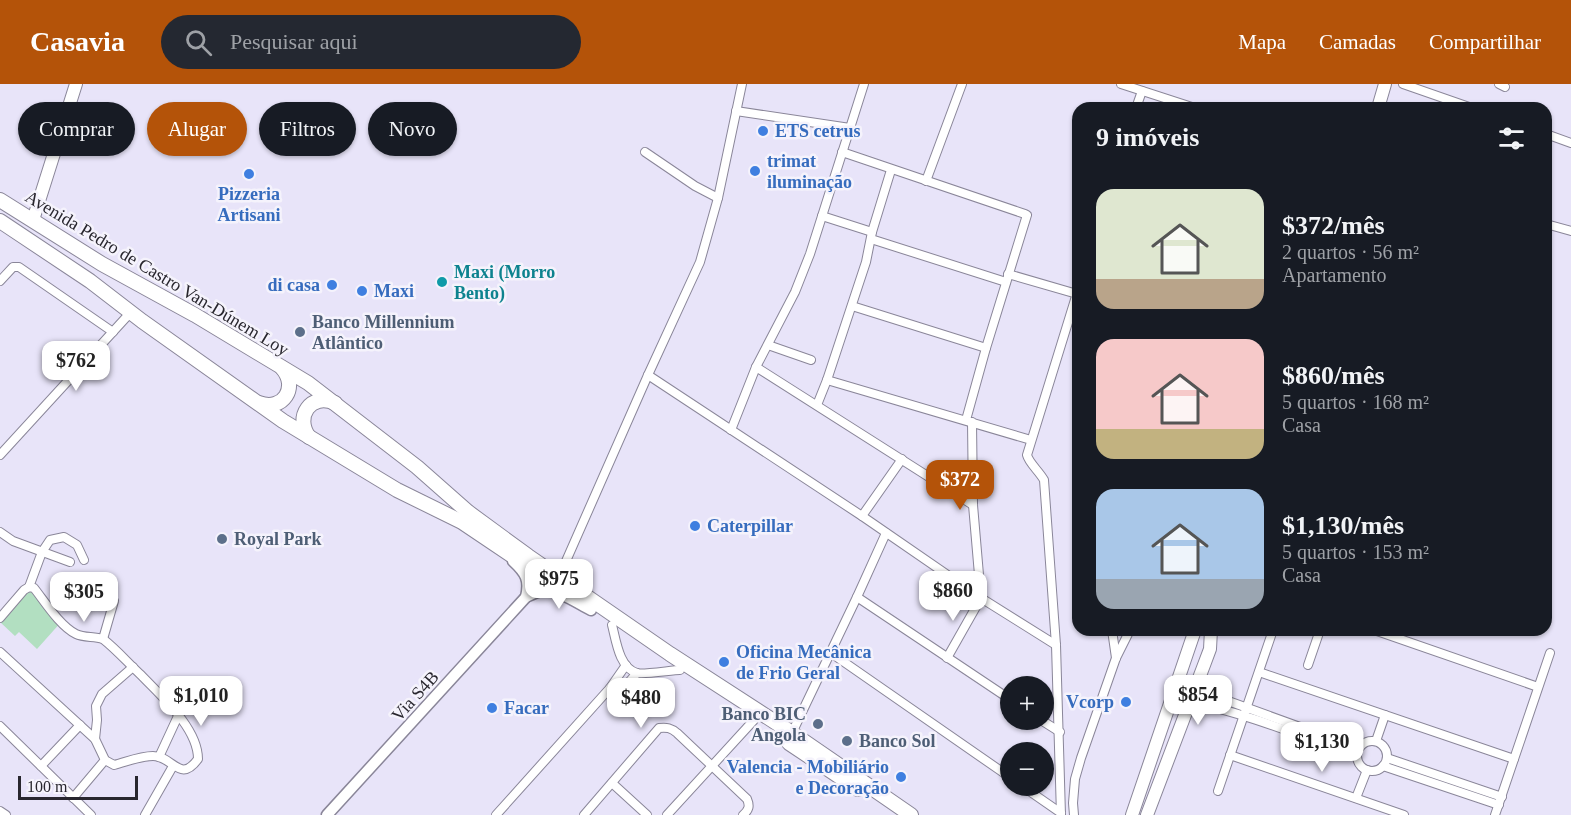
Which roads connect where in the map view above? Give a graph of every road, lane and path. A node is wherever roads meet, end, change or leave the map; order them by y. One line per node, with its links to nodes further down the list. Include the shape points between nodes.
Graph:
1 (76, 84): 24 (main road)
2 (742, 84): 13 (street)
3 (864, 84): 14 (street)
4 (962, 84): 20 (street)
5 (1121, 84): 8 (street)
6 (1385, 84): 11 (main road)
7 (1403, 84): 12 (street)
8 (1142, 91): 9 (street); 10 (street)
9 (1138, 102)
10 (1176, 102)
11 (1380, 102)
12 (1455, 102)
13 (736, 111): 14 (street); 21 (street)
14 (850, 128): 18 (street)
15 (1552, 136): 16 (street)
16 (1570, 142)
17 (645, 152): 21 (street)
18 (842, 152): 19 (street); 23 (street)
19 (891, 170): 20 (street); 28 (street)
20 (926, 181): 29 (street, via 1026,215)
21 (718, 198): 41 (street, via 700,262)
22 (0, 200): 24 (highway, Avenida Pedro de Castro Van-Dúnem Loy)
23 (822, 216): 28 (street); 36 (street, via 795,292)
24 (33, 220): 39 (highway, Avenida Pedro de Castro Van-Dúnem Loy)
25 (0, 221): 34 (highway, Avenida Pedro de Castro Van-Dúnem Loy)
26 (1552, 226): 27 (street)
27 (1571, 231)
28 (872, 236): 29 (street); 32 (street)
29 (1007, 278): 31 (street); 37 (street)
30 (0, 281): 35 (street, via 13,267 19,267)
31 (1072, 291)
32 (852, 306): 37 (street); 42 (street)
33 (1072, 311): 49 (street)
34 (131, 312): 35 (street); 43 (highway, Avenida Pedro de Castro Van-Dúnem Loy)
35 (113, 332): 50 (street)
36 (768, 345): 38 (street); 40 (street)
37 (986, 348): 46 (street)
38 (811, 360)
39 (280, 366): 43 (highway, via 288,378 287,395 273,405); 44 (highway, Avenida Pedro de Castro Van-Dúnem Loy)
40 (756, 367): 45 (street); 47 (street)
41 (648, 375): 47 (street); 60 (street)
42 (827, 380): 45 (street); 46 (street)
43 (257, 403): 48 (highway, Avenida Pedro de Castro Van-Dúnem Loy)
44 (337, 404): 48 (highway, via 323,400 307,408 303,426); 60 (highway, Avenida Pedro de Castro Van-Dúnem Loy, via 468,512)
45 (817, 405): 51 (street)
46 (969, 421): 49 (street); 52 (street)
47 (731, 430): 53 (street)
48 (314, 440): 56 (highway, Avenida Pedro de Castro Van-Dúnem Loy, via 416,500 462,522)
49 (1031, 440): 77 (street, via 1028,460 1044,480)
50 (0, 455)
51 (902, 459): 52 (street); 53 (street)
52 (973, 505): 64 (street)
53 (862, 516): 55 (street)
54 (0, 532): 57 (street)
55 (886, 533): 63 (street); 64 (street)
56 (496, 546): 62 (street, via 525,575); 66 (highway, Avenida Pedro de Castro Van-Dúnem Loy)
57 (42, 552): 58 (street, via 50,540 64,537 77,545); 59 (street); 61 (street)
58 (84, 560)
59 (70, 562)
60 (559, 577): 101 (highway, Avenida Pedro de Castro Van-Dúnem Loy)
61 (29, 587): 67 (street); 76 (street, via 66,627 83,636)
62 (526, 597): 66 (street, via 554,591); 126 (street, Via S4B)
63 (857, 597): 79 (street); 81 (street)
64 (981, 598): 77 (street); 81 (street)
65 (114, 601): 76 (street)
66 (591, 610): 68 (highway, Avenida Pedro de Castro Van-Dúnem Loy)
67 (0, 618)
68 (612, 625): 83 (street); 86 (highway, Avenida Pedro de Castro Van-Dúnem Loy)
69 (1113, 636): 82 (street)
70 (1127, 636): 82 (street)
71 (1193, 636): 135 (main road)
72 (1211, 636): 92 (main road, via 1210,649)
73 (1271, 636): 87 (street)
74 (1318, 636): 84 (street)
75 (1391, 636): 89 (street)
76 (103, 639): 85 (street)
77 (1056, 645): 100 (street)
78 (0, 652): 97 (street)
79 (831, 653): 101 (street); 113 (street)
80 (1550, 653): 89 (street)
81 (947, 658): 91 (street)
82 (1116, 658): 134 (street, via 1075,779)
83 (626, 665): 88 (street); 90 (street)
84 (1308, 665)
85 (133, 667): 95 (street); 102 (street, via 102,694 96,706)
86 (680, 670): 88 (street); 96 (highway, Avenida Pedro de Castro Van-Dúnem Loy)
87 (1259, 672): 93 (street); 94 (street)
88 (638, 673): 90 (street, via 621,691)
89 (1538, 687): 107 (street)
90 (610, 688): 127 (street)
91 (1000, 693)
92 (1193, 695): 93 (street, via 1209,705); 136 (main road)
93 (1245, 712): 104 (street); 105 (street)
94 (1385, 715): 103 (street); 107 (street)
95 (178, 716): 106 (street); 111 (street, via 195,741 198,759 189,769)
96 (754, 720): 112 (street); 132 (highway, Avenida Pedro de Castro Van-Dúnem Loy)
97 (80, 725): 102 (street); 110 (street)
98 (0, 726): 110 (street)
99 (1054, 728): 100 (street)
100 (1060, 732): 122 (street)
101 (792, 733): 133 (highway, Avenida Pedro de Castro Van-Dúnem Loy)
102 (95, 739): 108 (street)
103 (1376, 741): 104 (street, via 1366,741); 109 (street, via 1385,747)
104 (1357, 752): 114 (street, via 1359,765)
105 (1230, 755): 116 (street); 119 (street)
106 (159, 757): 108 (street, via 114,765); 111 (street)
107 (1514, 759): 120 (street)
108 (105, 760): 118 (street)
109 (1385, 762): 114 (street, via 1376,771); 120 (street)
110 (41, 766): 118 (street)
111 (173, 766): 125 (street)
112 (713, 766): 115 (street, via 672,729 659,728); 130 (street); 131 (street, via 747,799 749,809)
113 (1000, 770)
114 (1367, 770): 119 (street)
115 (612, 783): 128 (street); 129 (street)
116 (1218, 791)
117 (1036, 796): 122 (street)
118 (74, 798): 124 (street)
119 (1356, 798): 137 (street)
120 (1500, 801): 138 (street)
121 (0, 811): 123 (street)
122 (1061, 814)
123 (6, 815)
124 (91, 815)
125 (145, 815)
126 (327, 815)
127 (496, 815)
128 (584, 815)
129 (647, 815)
130 (667, 815)
131 (743, 815)
132 (896, 815)
133 (911, 815)
134 (1074, 815)
135 (1131, 815)
136 (1147, 815)
137 (1404, 815)
138 (1495, 815)

